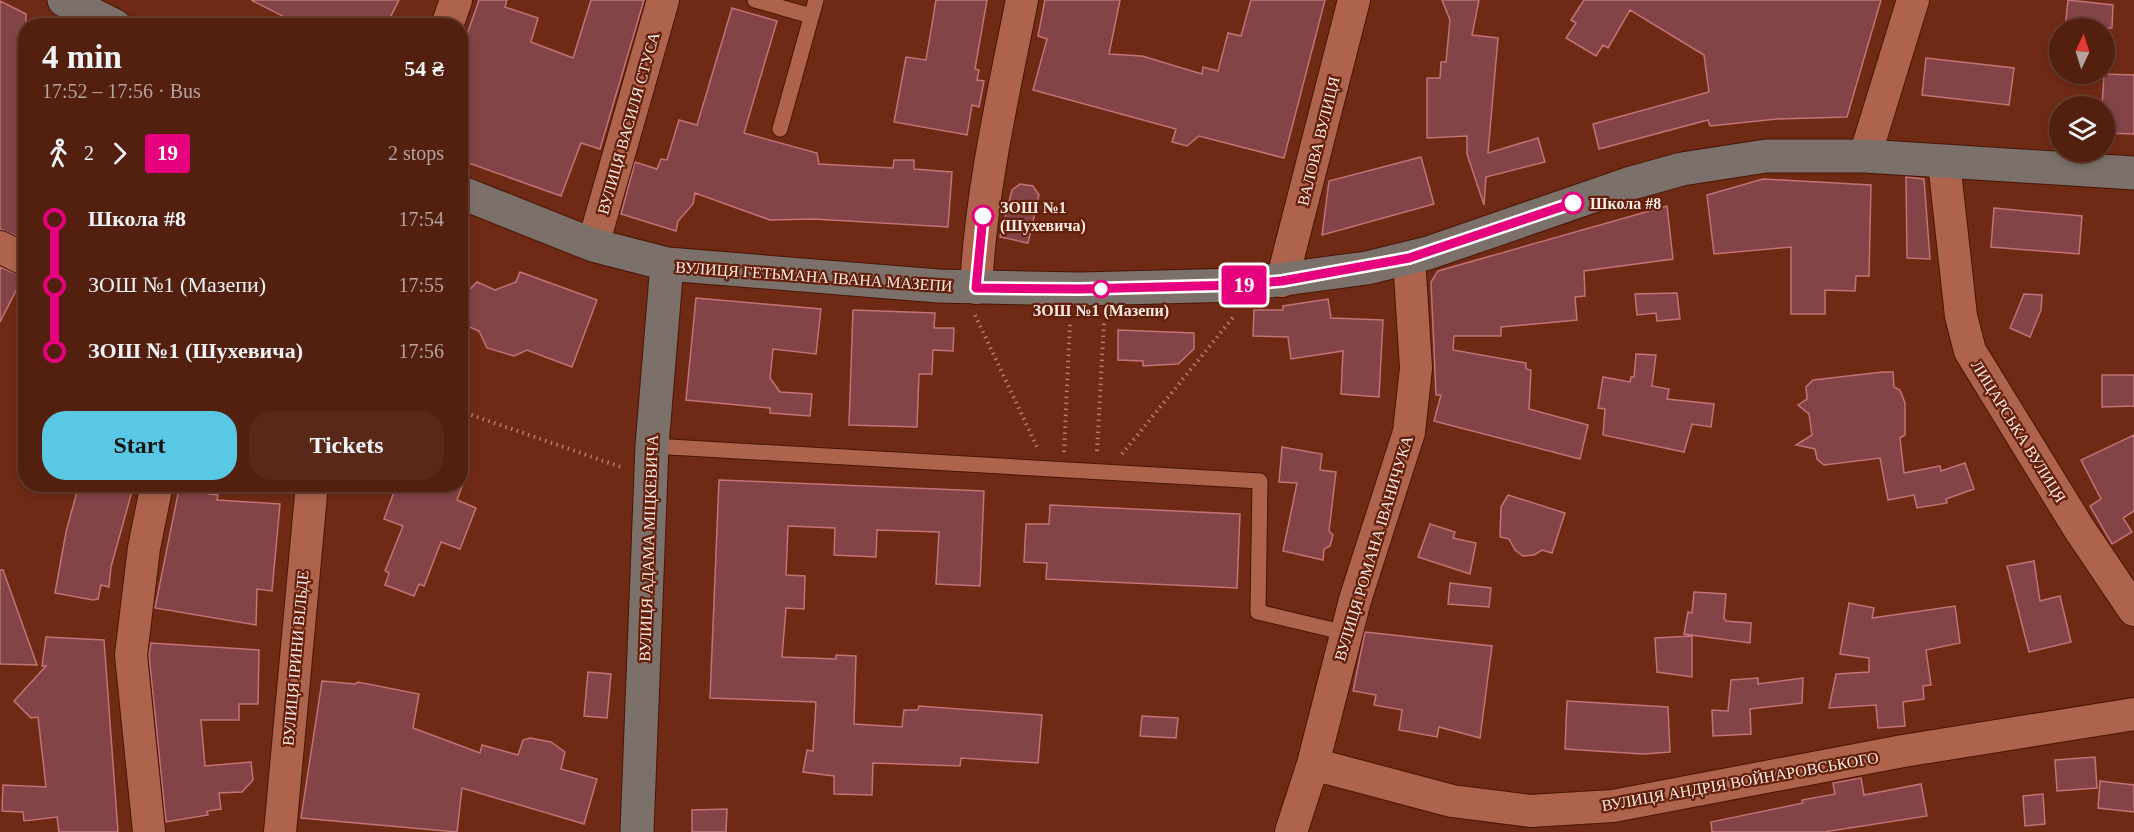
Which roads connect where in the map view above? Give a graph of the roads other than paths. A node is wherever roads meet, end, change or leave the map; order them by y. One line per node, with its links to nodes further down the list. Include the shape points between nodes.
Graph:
1 (64, 0): 10 (main road)
2 (456, 0): 11 (street)
3 (663, 0): 17 (street, ВУЛИЦЯ ВАСИЛЯ СТУСА)
4 (756, 0): 9 (lane)
5 (816, 0): 9 (lane)
6 (1022, 0): 23 (street, via 988,181)
7 (1353, 0): 22 (street, ВАЛОВА ВУЛИЦЯ)
8 (1913, 0): 13 (street)
9 (811, 16): 12 (lane)
10 (99, 18)
11 (450, 18)
12 (780, 129)
13 (1865, 156): 14 (main road, ВУЛИЦЯ ГЕТЬМАНА ІВАНА МАЗЕПИ); 20 (main road, ВУЛИЦЯ ГЕТЬМАНА ІВАНА МАЗЕПИ, via 1767,156 1682,169)
14 (1944, 162): 15 (main road, ВУЛИЦЯ ГЕТЬМАНА ІВАНА МАЗЕПИ); 27 (street, ЛИЦАРСЬКА ВУЛИЦЯ, via 1961,316 1970,351)
15 (2134, 173)
16 (468, 195): 17 (main road, ВУЛИЦЯ ГЕТЬМАНА ІВАНА МАЗЕПИ)
17 (593, 245): 21 (main road, ВУЛИЦЯ ГЕТЬМАНА ІВАНА МАЗЕПИ)
18 (0, 248): 19 (street)
19 (18, 256)
20 (1409, 258): 22 (main road, ВУЛИЦЯ ГЕТЬМАНА ІВАНА МАЗЕПИ); 28 (street, ВУЛИЦЯ РОМАНА ІВАНИЧУКА, via 1416,368 1409,432)
21 (667, 264): 23 (main road, ВУЛИЦЯ ГЕТЬМАНА ІВАНА МАЗЕПИ); 24 (main road, ВУЛИЦЯ АДАМА МІЦКЕВИЧА)
22 (1282, 281): 23 (main road, ВУЛИЦЯ ГЕТЬМАНА ІВАНА МАЗЕПИ, via 1080,289)
23 (976, 301)
24 (651, 462): 28 (lane, via 1055,470 1260,481 1258,612); 33 (main road, ВУЛИЦЯ АДАМА МІЦКЕВИЧА)
25 (155, 492): 31 (street, via 131,655)
26 (311, 492): 32 (street, ВУЛИЦЯ ІРИНИ ВІЛЬДЕ)
27 (2134, 610)
28 (1346, 633): 30 (street, ВУЛИЦЯ РОМАНА ІВАНИЧУКА)
29 (2134, 714): 30 (street, ВУЛИЦЯ АНДРІЯ ВОЙНАРОВСЬКОГО, via 1903,751 1612,806 1530,811 1452,801)
30 (1313, 764): 34 (street, ВУЛИЦЯ РОМАНА ІВАНИЧУКА)
31 (149, 832)
32 (280, 832)
33 (637, 832)
34 (1291, 832)

